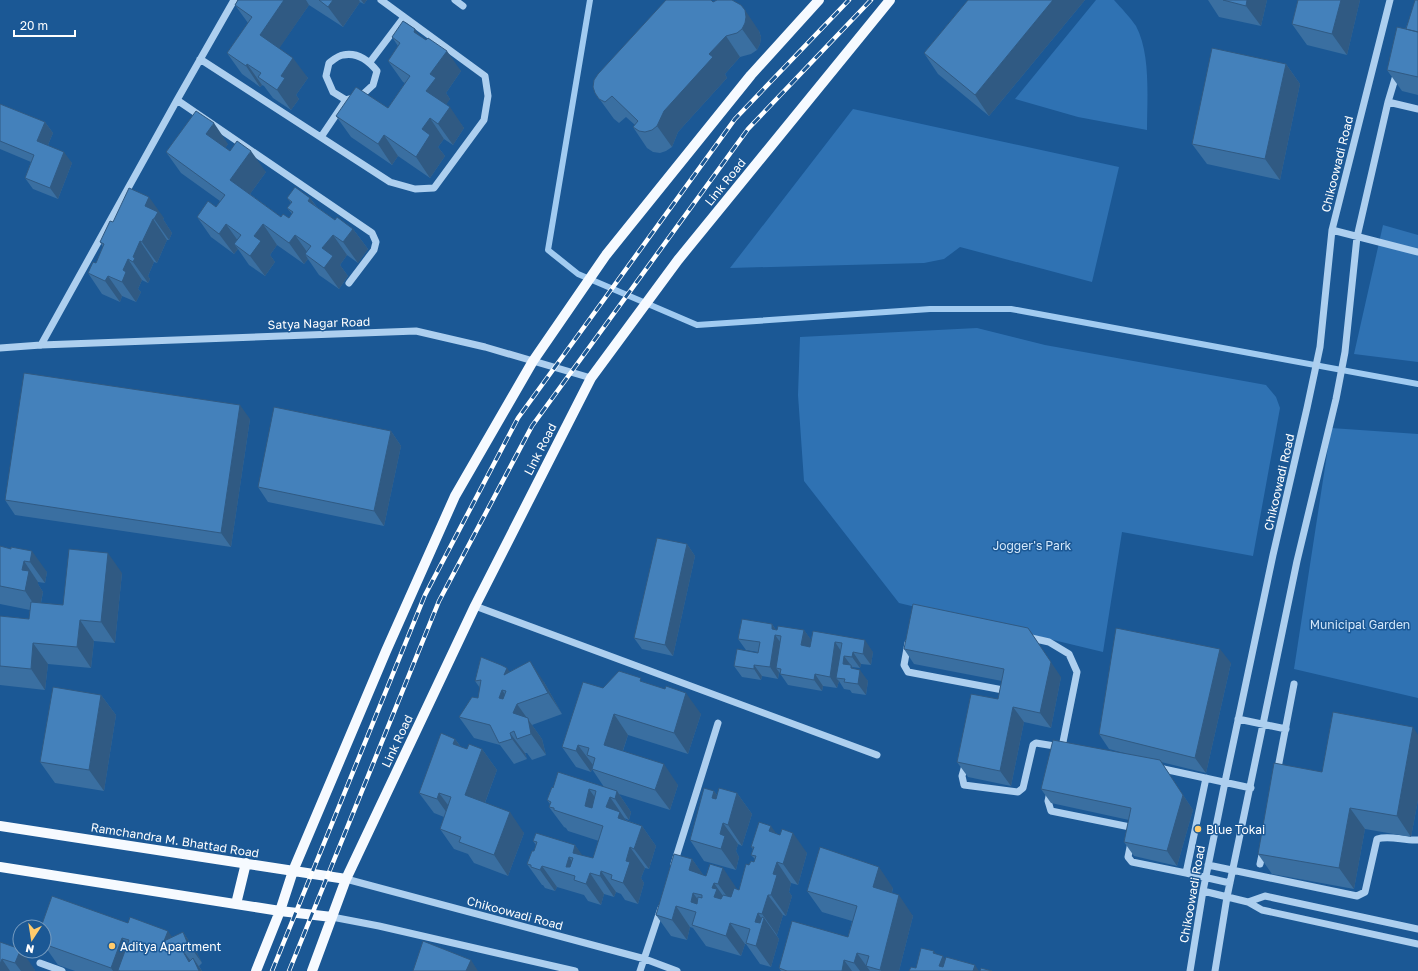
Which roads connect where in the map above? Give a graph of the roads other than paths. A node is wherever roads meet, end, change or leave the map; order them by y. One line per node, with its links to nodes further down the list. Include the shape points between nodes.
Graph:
1 (234, 0): 9 (street)
2 (381, 0): 8 (street)
3 (455, 0): 7 (street)
4 (819, 0): 23 (main road, via 751,75 611,248)
5 (890, 0): 24 (main road, Link Road, via 678,260)
6 (1390, 0): 17 (street, Chikoowadi Road)
7 (463, 6)
8 (404, 16): 10 (street); 16 (street, via 485,76 488,96 484,120 434,188 415,189 390,182)
9 (200, 59): 12 (street); 16 (street)
10 (370, 62): 13 (street, via 377,71 373,85 361,96); 13 (street, via 358,56 342,54 329,63 326,76 333,92)
11 (1399, 64): 14 (street)
12 (177, 100): 20 (street, via 372,233 376,242 374,250); 21 (street)
13 (346, 100): 16 (street)
14 (1388, 102): 15 (street); 18 (street)
15 (1418, 109)
16 (322, 137)
17 (1332, 230): 18 (street); 30 (street, Chikoowadi Road, via 1320,347)
18 (1357, 237): 19 (street); 32 (street, via 1345,352 1297,561)
19 (1418, 252)
20 (349, 283)
21 (41, 345): 22 (street, Satya Nagar Road); 23 (street, Satya Nagar Road, via 416,330)
22 (0, 348)
23 (533, 361): 24 (street, Satya Nagar Road); 52 (main road, via 455,496)
24 (591, 378): 25 (main road, Link Road)
25 (475, 606): 35 (street); 56 (main road, Link Road)
26 (1019, 636): 34 (street, via 1049,642 1070,654 1077,672)
27 (909, 637): 29 (street, via 904,665 908,672 1004,690)
28 (1294, 684): 33 (street)
29 (1003, 704)
30 (1238, 719): 32 (street); 41 (street, Chikoowadi Road)
31 (718, 723): 51 (street)
32 (1264, 724): 33 (street); 43 (street)
33 (1286, 729): 40 (street)
34 (1066, 748): 36 (street, via 1036,743 1033,745 1023,788 1018,792 964,785 962,776); 37 (street)
35 (877, 754)
36 (967, 755)
37 (1060, 755)
38 (1153, 767): 39 (street)
39 (1206, 778): 41 (street); 54 (street)
40 (1276, 781)
41 (1225, 782): 43 (street); 49 (street, Chikoowadi Road)
42 (1052, 786): 54 (street, via 1048,801 1051,811 1130,827 1133,834 1128,857 1132,862)
43 (1251, 788): 53 (street)
44 (0, 826): 47 (main road, Ramchandra M. Bhattad Road)
45 (1418, 840): 53 (street, via 1382,837 1376,839 1365,892 1358,896)
46 (1264, 841): 48 (street)
47 (246, 863): 52 (main road, Ramchandra M. Bhattad Road); 62 (main road)
48 (1260, 864)
49 (1208, 865): 53 (street); 55 (street, Chikoowadi Road)
50 (0, 867): 62 (main road)
51 (673, 868)
52 (293, 870): 56 (main road, Ramchandra M. Bhattad Road); 63 (main road)
53 (1233, 870): 57 (street)
54 (1186, 873): 55 (street)
55 (1206, 877): 57 (street); 58 (street, Chikoowadi Road)
56 (346, 879): 64 (main road, Link Road); 67 (street, Chikoowadi Road)
57 (1230, 883): 59 (street)
58 (1203, 891): 59 (street); 75 (street, Chikoowadi Road)
59 (1227, 897): 61 (street); 76 (street)
60 (664, 898): 67 (street)
61 (1248, 902): 65 (street, via 1265,896); 66 (street, via 1262,910)
62 (236, 904): 63 (main road)
63 (280, 911): 64 (main road); 70 (main road)
64 (332, 917): 71 (main road, Link Road); 72 (street)
65 (1418, 930)
66 (1418, 944)
67 (645, 960): 73 (street); 74 (street, Chikoowadi Road)
68 (40, 963): 69 (street)
69 (62, 971)
70 (256, 971)
71 (312, 971)
72 (575, 971)
73 (640, 971)
74 (677, 971)
75 (1190, 971)
76 (1215, 971)

